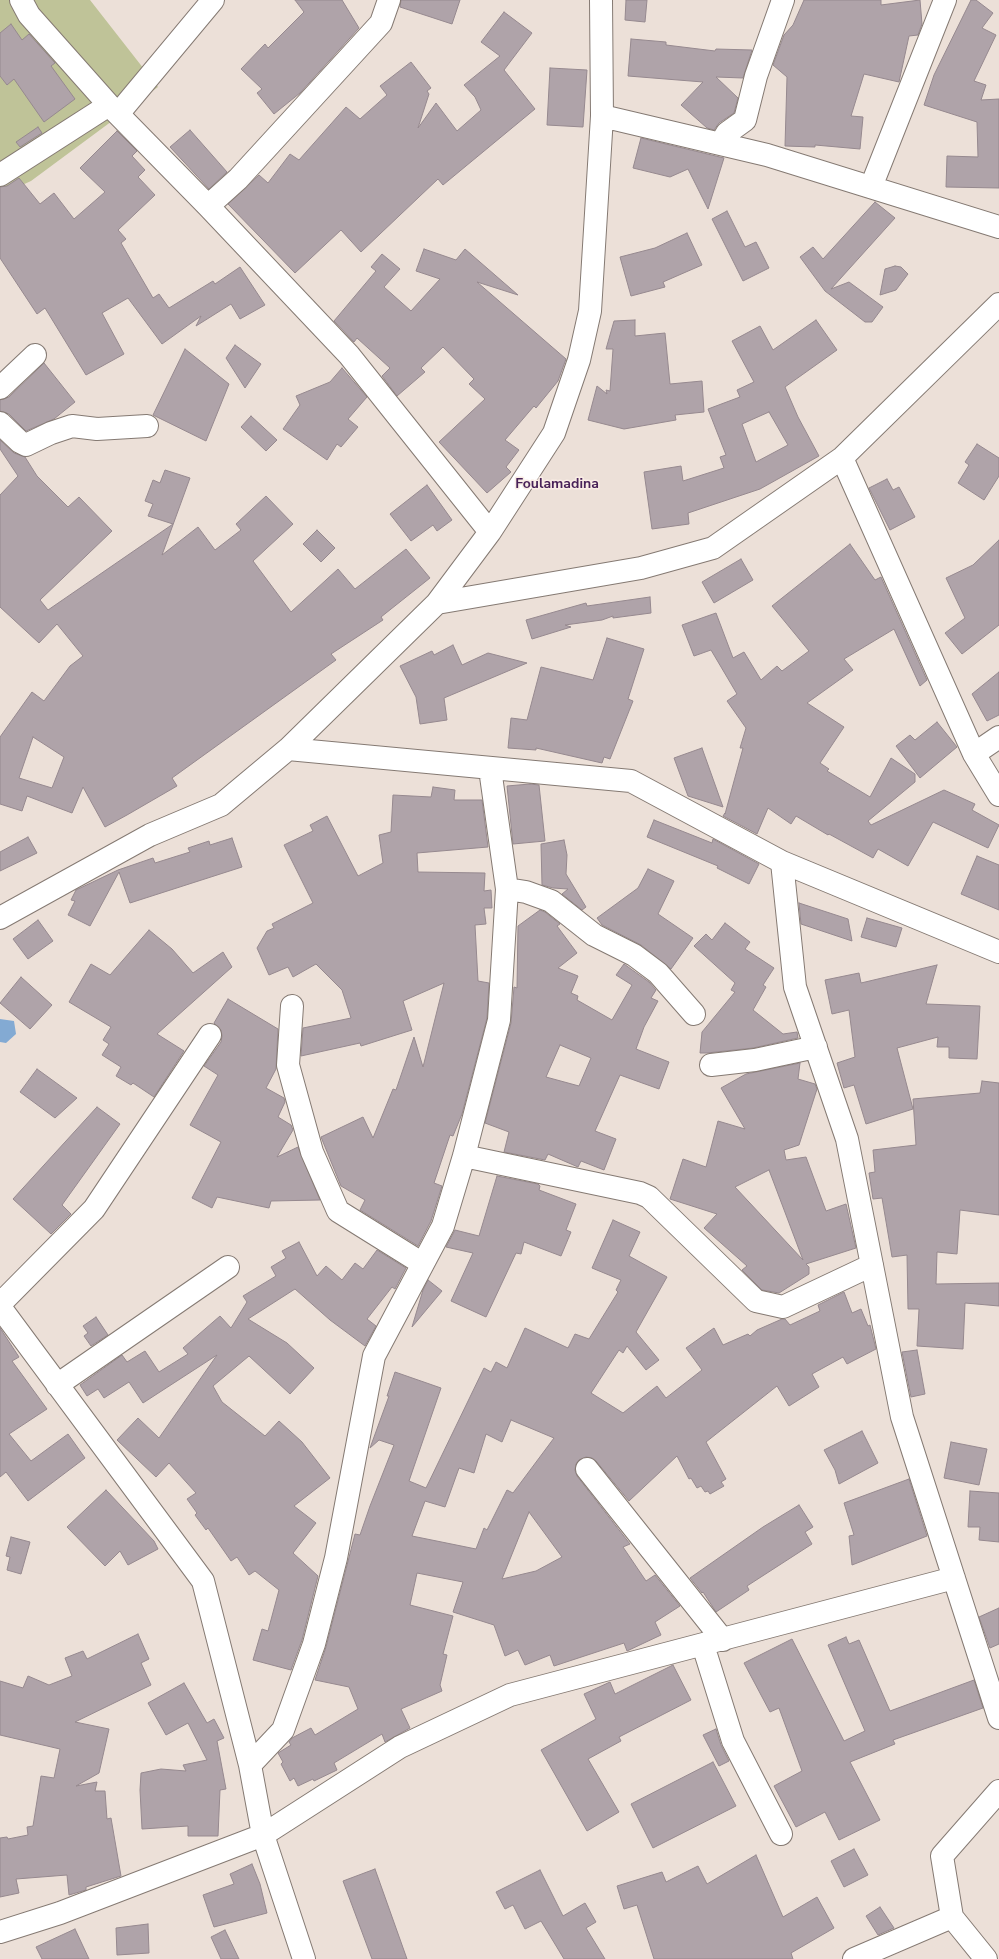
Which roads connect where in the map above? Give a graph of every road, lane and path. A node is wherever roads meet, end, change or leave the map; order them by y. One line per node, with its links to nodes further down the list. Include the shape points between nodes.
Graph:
1 (21, 0): 7 (street, via 29,15)
2 (213, 0): 7 (street)
3 (389, 0): 12 (street, via 380,23 238,179)
4 (601, 0): 8 (street)
5 (783, 0): 9 (street, via 756,76 745,120 727,133)
6 (945, 0): 11 (street)
7 (113, 109): 10 (street); 12 (street)
8 (602, 116): 9 (street); 20 (street, via 590,311 579,360 554,433)
9 (721, 143): 11 (street)
10 (0, 175)
11 (871, 187): 13 (street)
12 (208, 206): 20 (street, via 350,355)
13 (999, 227)
14 (999, 304): 19 (street)
15 (35, 355): 16 (street)
16 (0, 388)
17 (0, 423): 18 (street, via 26,445 72,426 97,429)
18 (147, 426)
19 (842, 458): 21 (street, via 713,548 641,568); 24 (street)
20 (490, 532): 21 (street)
21 (437, 603): 23 (street)
22 (999, 737): 24 (street)
23 (288, 749): 25 (street); 29 (street, via 221,805 150,835)
24 (974, 754): 26 (street)
25 (490, 769): 27 (street, via 631,782); 28 (street)
26 (999, 795)
27 (782, 862): 30 (street); 34 (street, via 795,987)
28 (507, 889): 32 (street, via 526,892 551,901 594,935 634,955 658,973); 36 (street, via 499,1020)
29 (0, 918)
30 (999, 952)
31 (292, 1006): 37 (street, via 288,1065 312,1152 338,1211)
32 (694, 1014)
33 (210, 1035): 40 (street, via 94,1209)
34 (816, 1047): 35 (street, via 755,1060); 38 (street, via 847,1139)
35 (711, 1065)
36 (464, 1156): 37 (street, via 443,1226); 38 (street, via 649,1197 756,1301 783,1307)
37 (423, 1264): 47 (street, via 374,1356 336,1558 314,1644 283,1730)
38 (872, 1265): 43 (street, via 902,1417)
39 (228, 1267): 41 (street)
40 (0, 1306): 41 (street)
41 (57, 1385): 47 (street, via 203,1581)
42 (587, 1469): 44 (street)
43 (954, 1578): 44 (street); 46 (street)
44 (723, 1640): 45 (street)
45 (702, 1645): 49 (street, via 733,1741); 50 (street, via 510,1695 400,1747)
46 (999, 1718)
47 (250, 1766): 50 (street)
48 (999, 1791): 51 (street, via 942,1856)
49 (781, 1834)
50 (263, 1835): 52 (street, via 60,1913); 53 (street)
51 (952, 1917): 54 (street); 55 (street)
52 (0, 1932)
53 (304, 1959)
54 (854, 1959)
55 (986, 1959)

